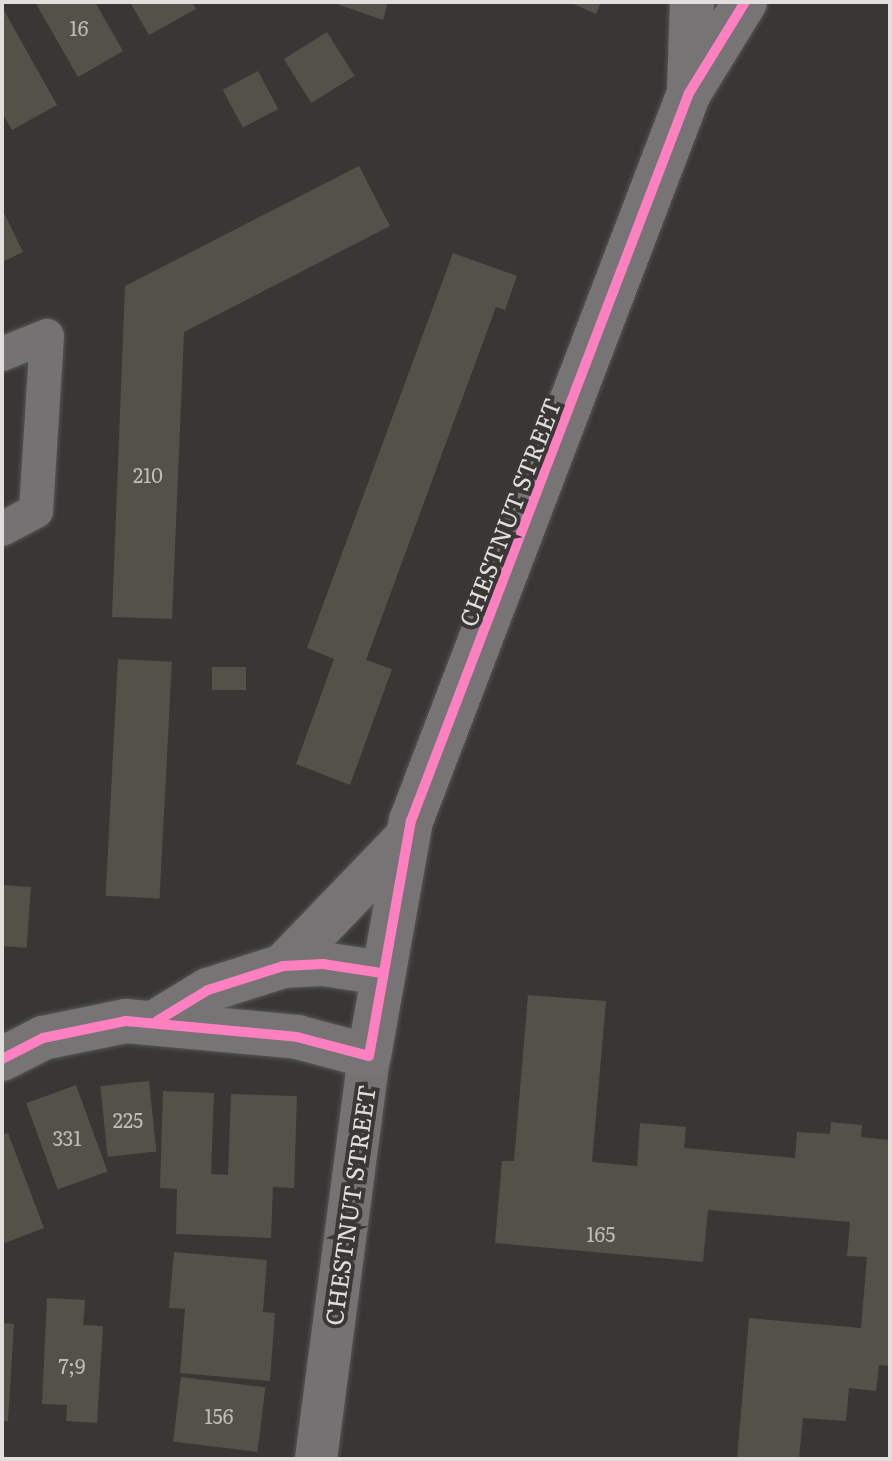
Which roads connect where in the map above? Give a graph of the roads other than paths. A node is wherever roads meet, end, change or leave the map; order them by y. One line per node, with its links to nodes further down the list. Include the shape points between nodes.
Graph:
1 (692, 2): 3 (main road, CHESTNUT STREET)
2 (745, 2): 3 (main road, CHESTNUT STREET)
3 (689, 93): 6 (main road, CHESTNUT STREET)
4 (2, 354): 5 (street, via 47,336 36,511)
5 (2, 529)
6 (407, 837): 7 (main road); 8 (main road, CHESTNUT STREET)
7 (283, 966): 8 (main road, via 323,964); 9 (main road, via 208,990)
8 (382, 973): 10 (main road, CHESTNUT STREET)
9 (157, 1021): 10 (main road, via 297,1037); 11 (main road, via 43,1038)
10 (369, 1056): 12 (street, CHESTNUT STREET)
11 (2, 1059)
12 (316, 1459)

